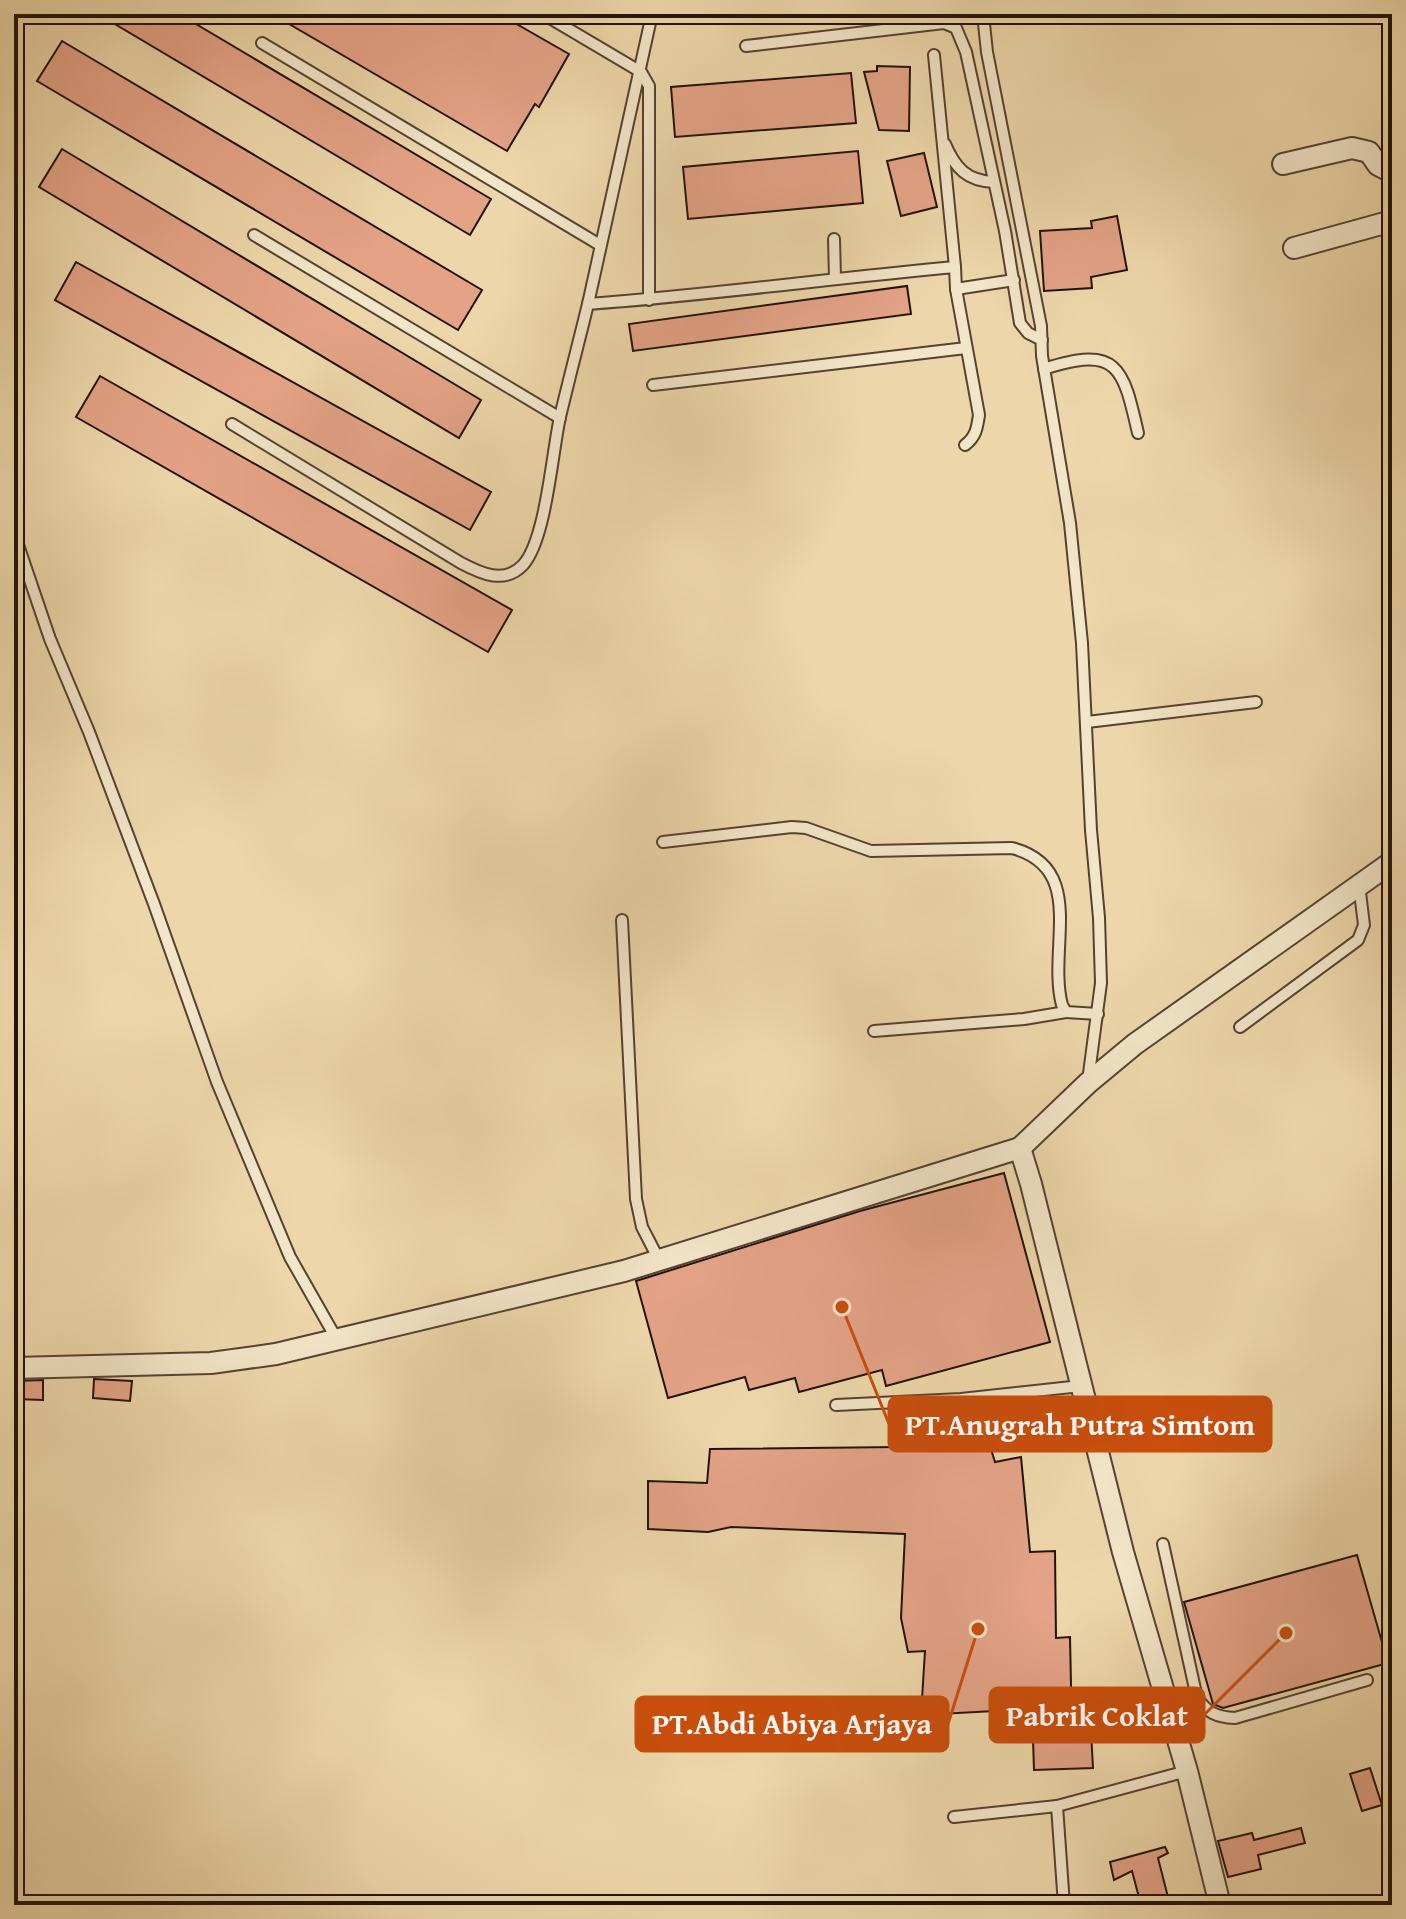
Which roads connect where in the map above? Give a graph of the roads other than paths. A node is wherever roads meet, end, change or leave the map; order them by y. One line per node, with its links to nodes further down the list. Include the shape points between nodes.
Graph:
1 (543, 14): 8 (lane)
2 (652, 14): 8 (lane)
3 (983, 14): 24 (lane)
4 (944, 18): 6 (lane); 12 (lane, via 962,36)
5 (262, 43): 16 (lane)
6 (746, 46)
7 (934, 55): 9 (lane)
8 (641, 72): 16 (lane); 22 (lane, via 649,92)
9 (940, 132): 12 (lane, via 961,171 980,182); 18 (lane)
10 (1283, 164): 11 (street, via 1352,148 1369,152)
11 (1392, 172)
12 (994, 182): 20 (lane)
13 (1392, 221): 17 (street)
14 (254, 235): 28 (lane)
15 (834, 239): 19 (lane)
16 (600, 245): 23 (lane)
17 (1294, 248)
18 (955, 267): 19 (lane); 21 (lane)
19 (835, 278): 22 (lane)
20 (1014, 280): 21 (lane); 24 (lane, via 1022,327)
21 (956, 289): 25 (lane)
22 (649, 300): 23 (lane)
23 (588, 304): 28 (lane)
24 (1042, 340): 26 (lane)
25 (966, 348): 27 (lane); 31 (lane, via 979,415 977,431)
26 (1044, 369): 30 (lane, via 1082,358 1115,369 1128,390); 34 (lane, via 1070,523)
27 (653, 385)
28 (560, 418): 29 (lane, via 533,545 524,564 499,577 461,563)
29 (232, 424)
30 (1138, 433)
31 (965, 445)
32 (14, 533): 46 (lane, via 217,1082 290,1257)
33 (1256, 702): 34 (lane)
34 (1087, 722): 40 (lane, via 1102,961)
35 (663, 842): 39 (lane, via 792,827 871,851 1025,851 1046,865 1058,886 1060,997)
36 (1392, 862): 37 (street)
37 (1359, 884): 41 (lane, via 1364,925 1358,940); 43 (street)
38 (622, 920): 45 (lane, via 636,1199 642,1227)
39 (1066, 1012): 40 (lane); 42 (lane)
40 (1098, 1014): 43 (lane)
41 (1240, 1027)
42 (874, 1031)
43 (1088, 1083): 44 (street)
44 (1020, 1148): 45 (street); 48 (street)
45 (659, 1260): 46 (street, via 561,1288)
46 (336, 1338): 47 (street, via 211,1363)
47 (14, 1368)
48 (1081, 1386): 49 (lane); 53 (street)
49 (836, 1405)
50 (1163, 1544): 52 (lane)
51 (1367, 1680): 52 (lane, via 1235,1718 1207,1712)
52 (1197, 1698): 53 (lane)
53 (1169, 1707): 54 (street)
54 (1187, 1771): 55 (lane); 58 (street)
55 (1057, 1806): 56 (lane); 57 (lane)
56 (954, 1817)
57 (1064, 1905)
58 (1220, 1905)

